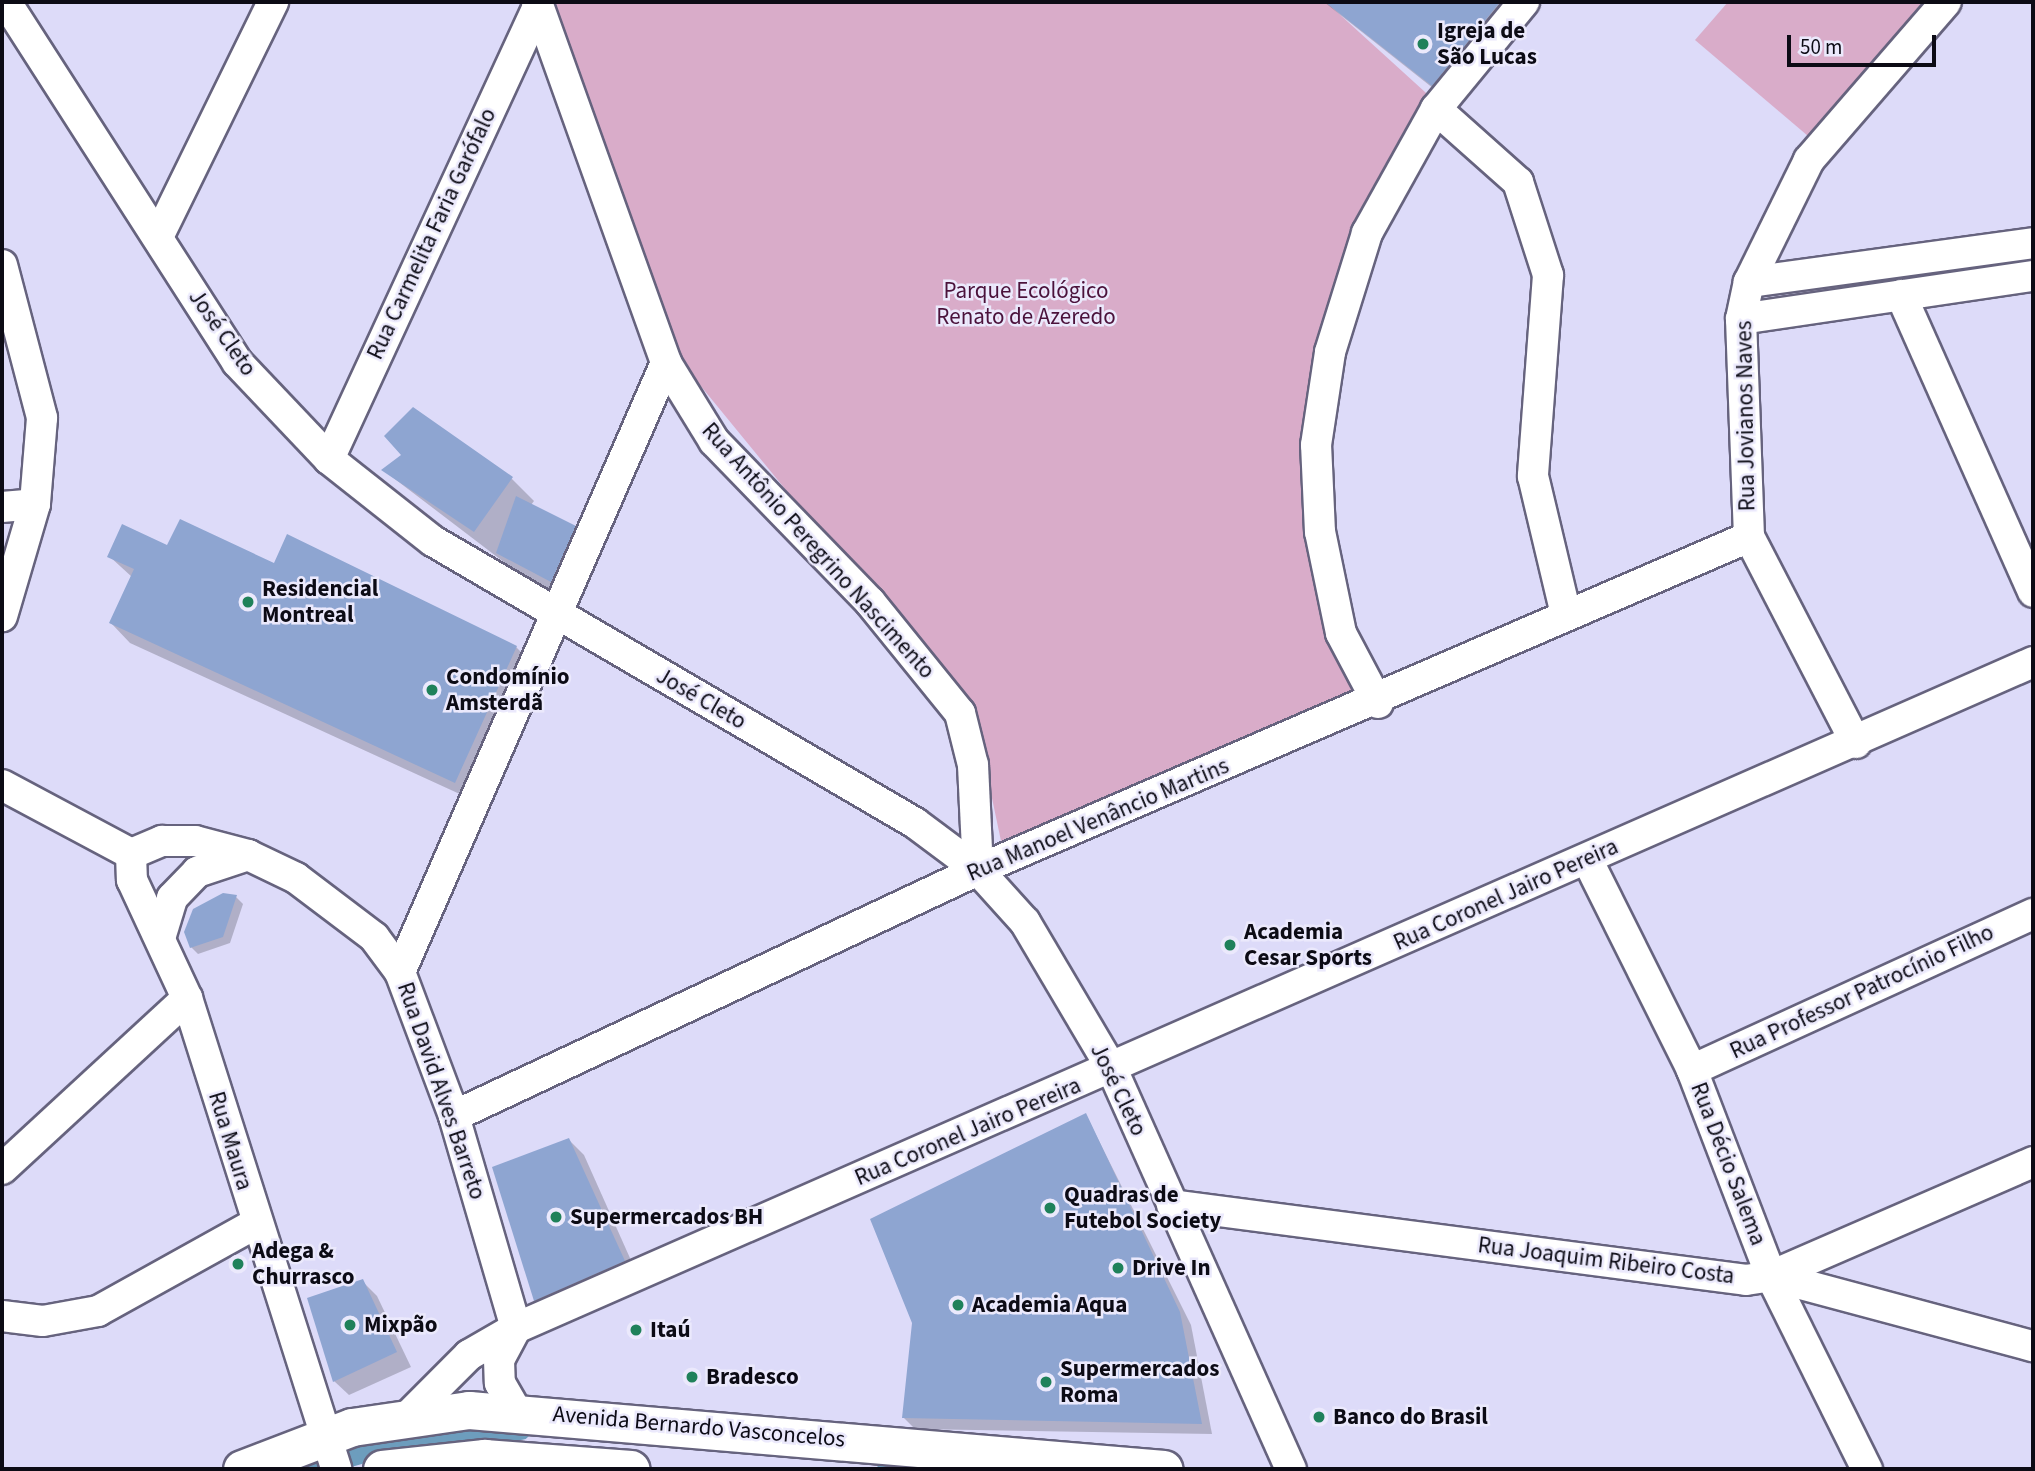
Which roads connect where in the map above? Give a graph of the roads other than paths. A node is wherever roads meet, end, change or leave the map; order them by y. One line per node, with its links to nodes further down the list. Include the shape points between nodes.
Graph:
1 (6, 2): 7 (street, José Cleto)
2 (273, 2): 7 (street)
3 (1524, 2): 6 (street)
4 (1946, 2): 11 (street, Rua Jovianos Naves, via 1809,160)
5 (536, 6): 15 (street, Rua Antônio Peregrino Nascimento); 16 (street, Rua Carmelita Faria Garófalo)
6 (1436, 109): 22 (street, via 1518,182 1548,275 1533,477); 25 (street, via 1367,233 1330,352 1316,446 1320,532 1341,633)
7 (158, 237): 16 (street, José Cleto, via 237,362)
8 (2033, 243): 11 (street)
9 (2, 265): 13 (street)
10 (2033, 276): 12 (street)
11 (1749, 282): 14 (street, Rua Jovianos Naves)
12 (1901, 295): 14 (street); 20 (street)
13 (7, 296): 17 (street, via 42,418)
14 (1741, 319): 19 (street, Rua Jovianos Naves)
15 (666, 363): 21 (street); 31 (street, Rua Antônio Peregrino Nascimento, via 714,441 870,602 960,713 974,765)
16 (329, 459): 21 (street, José Cleto, via 433,541)
17 (35, 504): 18 (street); 23 (street)
18 (2, 507)
19 (1749, 537): 22 (street, Rua Manoel Venâncio Martins); 26 (street, Rua Jovianos Naves)
20 (2033, 592)
21 (554, 614): 31 (street, José Cleto, via 915,824); 34 (street)
22 (1566, 615): 25 (street, Rua Manoel Venâncio Martins)
23 (2, 616)
24 (2033, 662): 26 (street, Rua Coronel Jairo Pereira)
25 (1378, 703): 31 (street, Rua Manoel Venâncio Martins)
26 (1856, 743): 30 (street, Rua Coronel Jairo Pereira)
27 (2, 785): 28 (street)
28 (131, 854): 29 (street, Rua David Alves Barreto, via 162,841 195,841); 33 (street, Rua Maura, via 132,880)
29 (248, 855): 33 (street, via 197,872 172,898); 34 (street, Rua David Alves Barreto, via 343,910)
30 (1587, 859): 36 (street, Rua Coronel Jairo Pereira); 37 (street, Rua Décio Salema)
31 (978, 870): 36 (street, José Cleto, via 1025,922); 38 (street, Rua Manoel Venâncio Martins)
32 (2033, 914): 37 (street, Rua Professor Patrocínio Filho)
33 (161, 935): 35 (street, Rua Maura)
34 (400, 972): 38 (street, Rua David Alves Barreto)
35 (187, 998): 40 (street); 42 (street, Rua Maura)
36 (1112, 1069): 41 (street, José Cleto); 45 (street, Rua Coronel Jairo Pereira)
37 (1692, 1070): 43 (street, Rua Décio Salema)
38 (454, 1116): 45 (street, Rua David Alves Barreto)
39 (2033, 1162): 43 (street)
40 (2, 1169)
41 (1172, 1205): 43 (street, Rua Joaquim Ribeiro Costa, via 1746,1280); 55 (street, José Cleto)
42 (255, 1224): 44 (street, via 98,1311 43,1321); 49 (street, Rua Maura)
43 (1771, 1276): 46 (street, Rua Joaquim Ribeiro Costa); 56 (street, Rua Décio Salema)
44 (2, 1316)
45 (516, 1328): 47 (street, via 499,1360 500,1383); 48 (street, Rua Coronel Jairo Pereira, via 469,1355)
46 (2033, 1346)
47 (516, 1411): 48 (main road, Avenida Bernardo Vasconcelos); 54 (main road, Avenida Bernardo Vasconcelos)
48 (409, 1415): 49 (main road, Avenida Bernardo Vasconcelos)
49 (326, 1434): 50 (main road, Avenida Bernardo Vasconcelos); 51 (street, Rua Maura)
50 (242, 1469)
51 (336, 1469)
52 (382, 1469): 53 (main road, Avenida Bernardo Vasconcelos, via 484,1458)
53 (631, 1469)
54 (1164, 1469)
55 (1291, 1469)
56 (1867, 1469)

